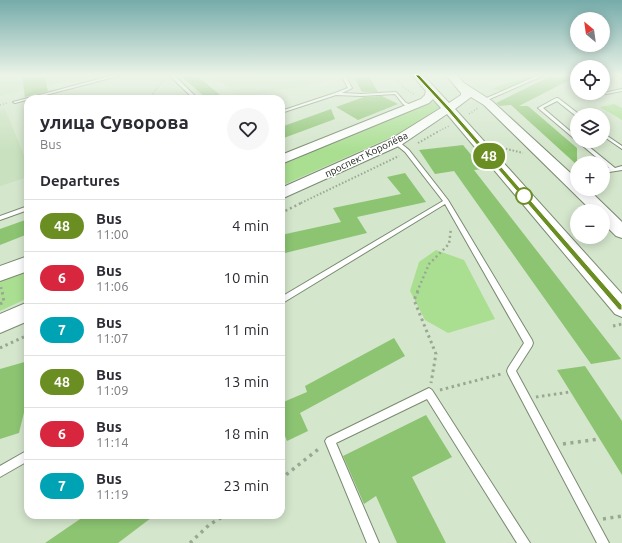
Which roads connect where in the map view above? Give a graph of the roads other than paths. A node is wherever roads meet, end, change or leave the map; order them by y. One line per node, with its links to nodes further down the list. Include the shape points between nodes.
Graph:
1 (22, 100): 10 (lane)
2 (317, 100): 14 (lane)
3 (403, 100): 11 (lane)
4 (423, 100): 11 (main road, проспект Королёва)
5 (440, 100): 12 (main road)
6 (460, 100): 12 (main road, проспект Королёва)
7 (484, 100): 24 (main road, via 548,159)
8 (554, 100): 15 (lane, via 540,108)
9 (559, 100): 13 (lane)
10 (15, 102)
11 (407, 105): 20 (main road, проспект Королёва)
12 (449, 109): 17 (main road, проспект Королёва); 36 (main road)
13 (570, 109)
14 (285, 111)
15 (570, 133)
16 (610, 139): 19 (lane)
17 (396, 142): 25 (main road, проспект Королёва); 27 (lane, via 407,151)
18 (588, 148): 22 (lane)
19 (622, 148)
20 (285, 158)
21 (622, 168): 22 (lane)
22 (613, 169): 23 (lane)
23 (610, 170)
24 (570, 175)
25 (285, 192)
26 (586, 196): 28 (main road)
27 (446, 201): 35 (lane); 43 (lane, via 529,343 511,371)
28 (594, 204)
29 (24, 209): 30 (lane)
30 (0, 218)
31 (610, 220): 32 (main road)
32 (622, 232)
33 (24, 265): 34 (main road)
34 (0, 274)
35 (285, 299)
36 (622, 308)
37 (24, 313): 38 (main road)
38 (0, 324)
39 (24, 457): 40 (lane)
40 (0, 472)
41 (373, 543): 42 (lane, via 330,440 429,393)
42 (524, 543)
43 (603, 543)

